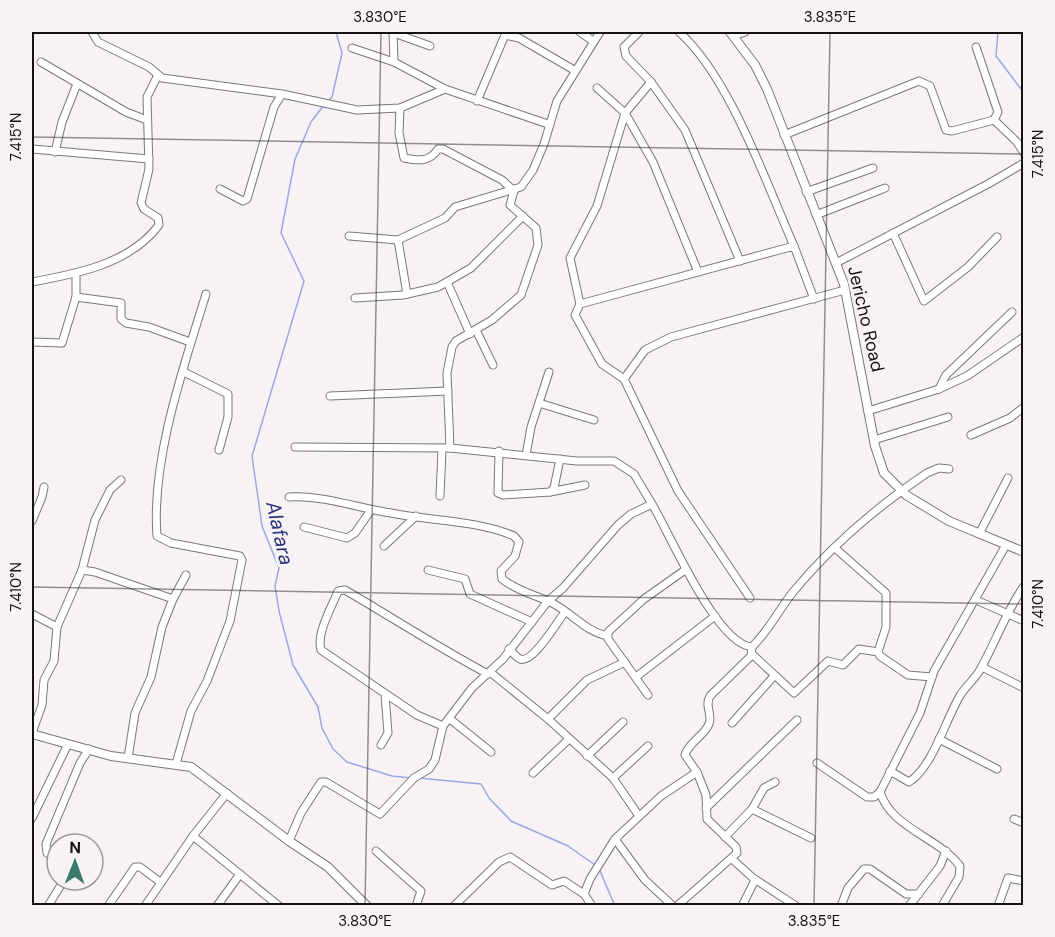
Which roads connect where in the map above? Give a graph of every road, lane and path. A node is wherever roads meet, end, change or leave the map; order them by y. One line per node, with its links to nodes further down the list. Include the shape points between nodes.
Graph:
1 (92, 32): 16 (street, via 98,42)
2 (393, 32): 10 (street); 14 (street)
3 (580, 32): 9 (street)
4 (600, 32): 9 (street)
5 (639, 32): 17 (street, via 624,47 626,56)
6 (680, 32): 45 (street, via 722,85)
7 (745, 32): 8 (street)
8 (732, 34): 28 (street, Jericho Road, via 755,66)
9 (592, 42): 15 (street)
10 (430, 46)
11 (976, 47): 26 (street, via 998,112)
12 (352, 48): 14 (street)
13 (42, 62): 18 (street)
14 (394, 62): 20 (street)
15 (574, 70): 22 (street, via 519,38 505,35); 27 (street)
16 (158, 75): 21 (street); 25 (street, via 147,97)
17 (651, 82): 24 (street); 46 (street, via 685,130)
18 (78, 84): 25 (street); 30 (street)
19 (597, 88): 24 (street)
20 (445, 89): 22 (street); 23 (street)
21 (282, 94): 23 (street, via 357,110); 36 (street, via 274,107 248,199 243,201)
22 (477, 101): 27 (street)
23 (400, 108): 37 (street, via 404,158 427,160 443,149 502,180)
24 (625, 113): 48 (street, via 653,162); 58 (street, via 597,206 570,258)
25 (147, 120): 32 (street)
26 (994, 120): 28 (street, via 946,130 930,86 919,81); 31 (street)
27 (548, 124): 37 (street, via 533,170)
28 (784, 135): 38 (street, Jericho Road)
29 (32, 149): 30 (street)
30 (55, 152): 32 (street)
31 (1023, 153)
32 (149, 159): 49 (street, via 141,203 159,218 159,225 134,249)
33 (1023, 163): 41 (street)
34 (873, 168): 38 (street)
35 (885, 188): 39 (street)
36 (220, 189)
37 (514, 191): 40 (street, via 510,205); 44 (street, via 455,207 445,218)
38 (806, 192): 39 (street, Jericho Road)
39 (816, 215): 47 (street, Jericho Road)
40 (523, 216): 51 (street, via 471,267); 60 (street, via 536,228 540,239 524,290)
41 (893, 233): 43 (street, via 926,301); 47 (street)
42 (349, 236): 44 (street)
43 (997, 237)
44 (398, 240): 54 (street)
45 (794, 246): 46 (street); 57 (street)
46 (740, 261): 48 (street)
47 (836, 263): 52 (street, Jericho Road)
48 (698, 272): 58 (street)
49 (76, 273): 50 (street); 55 (street)
50 (32, 282)
51 (447, 282): 54 (street); 60 (street)
52 (845, 290): 57 (street); 73 (street, Jericho Road)
53 (207, 294): 63 (street)
54 (407, 294): 56 (street)
55 (76, 297): 62 (street, via 62,343); 63 (street, via 121,303 126,323)
56 (356, 298)
57 (814, 299): 67 (street, via 671,337 645,350)
58 (580, 304): 67 (street, via 575,315 602,364)
59 (1012, 312): 68 (street, via 946,375)
60 (473, 332): 64 (street); 69 (street, via 452,346)
61 (1023, 337): 68 (street, via 974,372)
62 (32, 342)
63 (190, 342): 65 (street)
64 (493, 365)
65 (184, 372): 81 (street, via 228,394 228,417); 150 (street, via 160,470 157,536 171,543 240,556 242,560 230,621 191,711)
66 (549, 372): 71 (street)
67 (624, 379): 109 (street, via 678,491)
68 (939, 389): 73 (street)
69 (448, 391): 70 (street); 79 (street)
70 (330, 396)
71 (539, 403): 75 (street); 83 (street)
72 (1023, 407): 76 (street, via 1010,418)
73 (868, 411): 77 (street, Jericho Road)
74 (948, 417): 77 (street)
75 (594, 420)
76 (971, 435)
77 (874, 440): 91 (street, Jericho Road, via 884,473)
78 (295, 447): 80 (street)
79 (450, 448): 80 (street); 82 (street)
80 (442, 449): 92 (street)
81 (219, 450)
82 (499, 451): 83 (street); 90 (street, via 500,495)
83 (526, 455): 84 (street)
84 (560, 459): 90 (street); 94 (street, via 619,463 640,481)
85 (949, 469): 91 (street, via 927,473)
86 (1008, 478): 99 (street)
87 (120, 480): 104 (street, via 110,490 95,520)
88 (585, 485): 90 (street)
89 (44, 487): 97 (street)
90 (550, 492)
91 (902, 492): 99 (street, Jericho Road); 102 (street)
92 (440, 496)
93 (289, 497): 95 (street)
94 (652, 504): 106 (street); 112 (street, via 618,525)
95 (371, 510): 96 (street); 98 (street, via 347,538)
96 (416, 516): 101 (street); 112 (street, via 514,536 519,542 517,551 501,576 518,590)
97 (32, 521)
98 (304, 527)
99 (979, 534): 100 (street, Jericho Road)
100 (1006, 545): 103 (street, Jericho Road); 111 (street)
101 (384, 546)
102 (834, 548): 122 (street, via 792,593); 123 (street, via 886,593 886,627)
103 (1023, 552)
104 (82, 570): 110 (street); 119 (street)
105 (428, 570): 118 (street, via 465,579 470,594)
106 (685, 570): 116 (street); 120 (street, via 644,599)
107 (186, 575): 110 (street)
108 (1023, 585): 114 (street)
109 (750, 598)
110 (173, 599): 148 (street, via 151,677 135,712)
111 (976, 600): 114 (street); 129 (street)
112 (548, 601): 113 (street); 118 (street)
113 (565, 612): 120 (street, via 595,633); 121 (street, via 527,659 519,659)
114 (1007, 613): 117 (street); 125 (street)
115 (32, 614): 119 (street)
116 (715, 616): 122 (street); 128 (street)
117 (1023, 621)
118 (532, 622): 121 (street)
119 (57, 627): 139 (street, via 54,661 44,680 42,705)
120 (607, 636): 124 (street)
121 (509, 650): 126 (street)
122 (752, 650): 127 (street); 153 (street, via 708,700 708,726 685,755)
123 (878, 652): 127 (street, via 858,650 842,666 830,660 795,693); 129 (street, via 908,675)
124 (625, 662): 128 (street); 134 (street, via 587,680)
125 (982, 667): 130 (street); 141 (street, via 961,694)
126 (489, 673): 131 (street, via 340,590 325,623 320,647 325,655); 133 (street, via 472,688); 134 (street)
127 (774, 676): 137 (street)
128 (636, 677): 132 (street)
129 (932, 677): 152 (street, via 920,713)
130 (1023, 688)
131 (386, 694): 138 (street, via 417,715); 143 (street, via 388,733)
132 (648, 695)
133 (450, 719): 138 (street); 146 (street)
134 (548, 719): 140 (street)
135 (797, 720): 159 (street)
136 (623, 722): 147 (street)
137 (732, 723)
138 (443, 726): 170 (street, via 432,765 394,797 383,812 373,812 321,782)
139 (32, 734): 142 (street)
140 (569, 739): 147 (street); 154 (street)
141 (939, 739): 151 (street); 152 (street, via 913,780 909,782)
142 (68, 744): 145 (street); 162 (street)
143 (381, 745)
144 (648, 746): 155 (street)
145 (89, 749): 148 (street); 165 (street)
146 (491, 752)
147 (587, 756): 155 (street)
148 (128, 758): 150 (street)
149 (817, 763): 157 (street, via 867,798)
150 (176, 764): 158 (street, via 198,771)
151 (997, 769)
152 (890, 771): 157 (street)
153 (697, 772): 159 (street, via 706,795); 161 (street)
154 (533, 774)
155 (613, 778): 161 (street)
156 (775, 782): 160 (street, via 764,789)
157 (880, 792): 172 (street, via 884,805 903,822)
158 (227, 793): 166 (street); 170 (street)
159 (706, 808): 167 (street, via 708,822)
160 (752, 809): 167 (street); 168 (street)
161 (639, 816): 169 (street)
162 (32, 818)
163 (1014, 819): 164 (street)
164 (1023, 823)
165 (51, 832)
166 (193, 836): 174 (street); 177 (street)
167 (724, 837): 173 (street, via 737,850)
168 (811, 838)
169 (615, 839): 179 (street); 191 (street, via 645,880)
170 (289, 841): 187 (street, via 335,873)
171 (376, 851): 188 (street, via 421,891)
172 (946, 851): 180 (street); 196 (street, via 960,871)
173 (732, 859): 175 (street); 191 (street)
174 (240, 874): 185 (street); 186 (street)
175 (755, 880): 192 (street); 193 (street)
176 (1023, 881): 197 (street, via 1008,878)
177 (160, 882): 183 (street, via 135,867); 184 (street)
178 (57, 892): 182 (street)
179 (584, 894): 181 (street, via 564,881 554,886 548,883 510,857 499,862); 190 (street)
180 (919, 894): 194 (street, via 906,894 864,868 848,888); 195 (street)
181 (462, 903): 189 (street)
182 (48, 906)
183 (108, 906)
184 (145, 906)
185 (217, 906)
186 (279, 906)
187 (367, 906)
188 (416, 906)
189 (454, 906)
190 (592, 906)
191 (675, 906)
192 (742, 906)
193 (796, 906)
194 (841, 906)
195 (909, 906)
196 (942, 906)
197 (998, 906)

